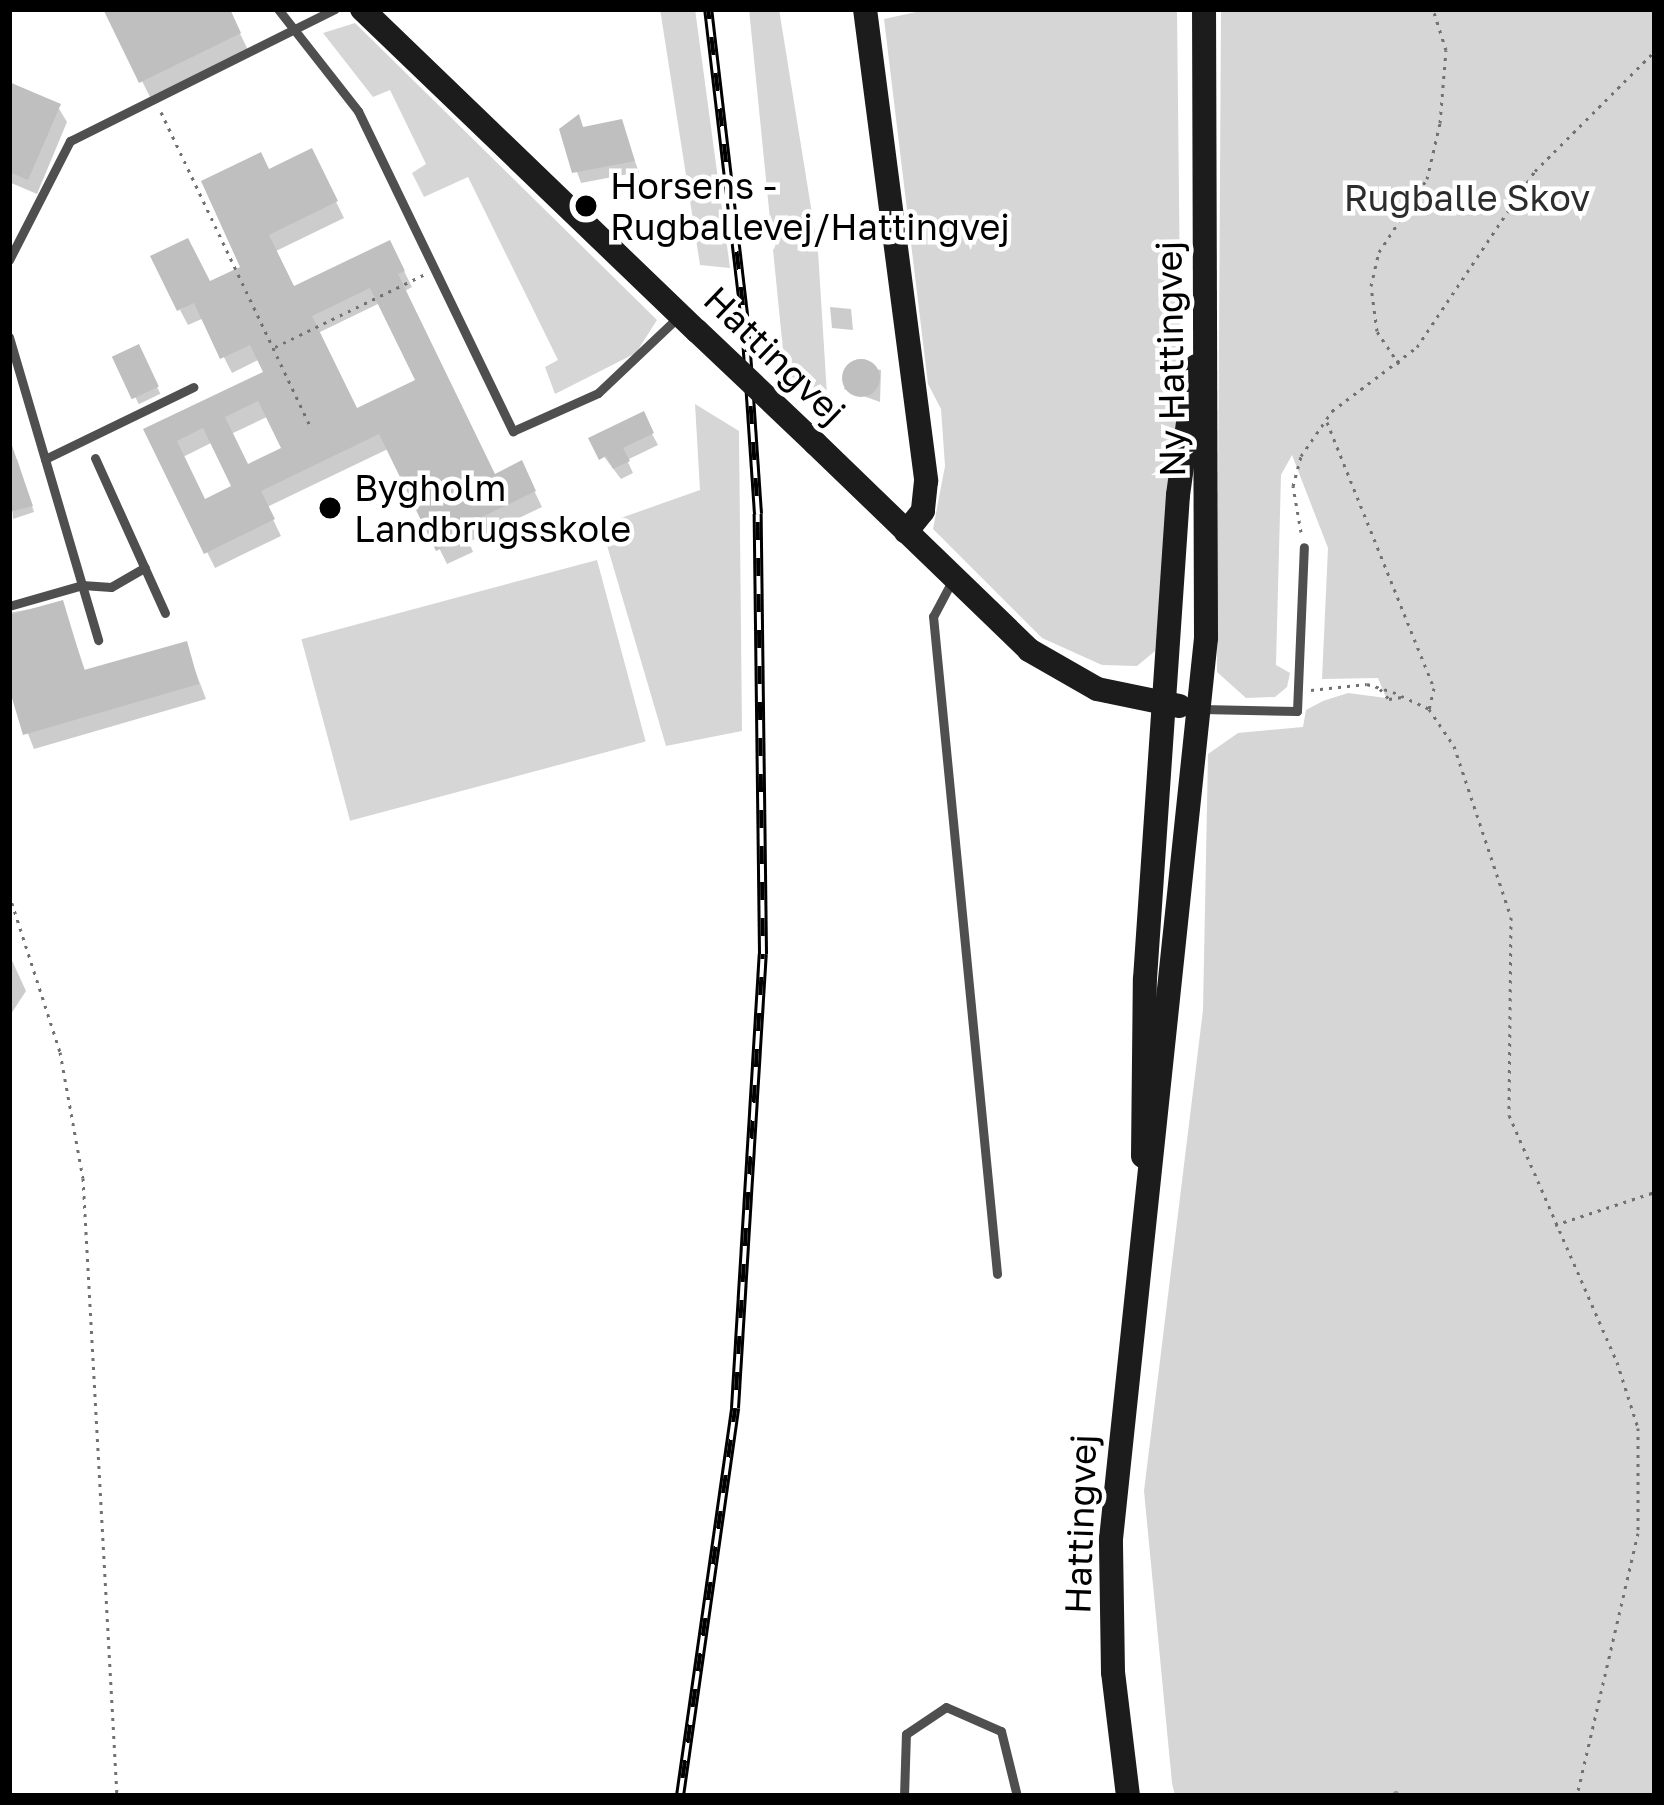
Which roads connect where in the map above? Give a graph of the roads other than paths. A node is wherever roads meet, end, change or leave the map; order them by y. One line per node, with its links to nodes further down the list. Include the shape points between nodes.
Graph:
1 (278, 9): 6 (lane)
2 (335, 9): 6 (lane)
3 (362, 9): 9 (street, Hattingvej)
4 (865, 9): 14 (street, via 926,481 923,511)
5 (1204, 9): 8 (street, Ny Hattingvej)
6 (297, 31): 7 (lane, via 70,141); 9 (lane, via 358,111 513,430 610,384)
7 (9, 260)
8 (1204, 267): 22 (street, Hattingvej, via 1178,495); 23 (street, Ny Hattingvej, via 1210,350)
9 (689, 323): 14 (street, Hattingvej, bridge)
10 (9, 337): 13 (lane)
11 (193, 387): 13 (lane)
12 (95, 458): 16 (lane)
13 (45, 459): 18 (lane)
14 (906, 532): 17 (street, Hattingvej)
15 (1304, 547): 23 (lane, via 1297,711)
16 (145, 567): 18 (lane, via 111,586); 20 (lane)
17 (953, 580): 22 (street, Hattingvej, via 1029,650 1097,689); 26 (lane, via 932,616)
18 (82, 585): 19 (lane); 21 (lane)
19 (9, 606)
20 (165, 613)
21 (98, 640)
22 (1167, 705): 23 (street, Hattingvej); 24 (street, via 1184,732 1172,903); 25 (street, Hattingvej, via 1144,980)
23 (1202, 709): 24 (street, Hattingvej)
24 (1177, 976): 25 (street, Hattingvej)
25 (1140, 1254): 29 (street, Hattingvej, via 1111,1539 1112,1672)
26 (997, 1274)
27 (904, 1796): 28 (lane, via 907,1734 946,1707 1001,1731)
28 (1017, 1796)
29 (1128, 1796)

